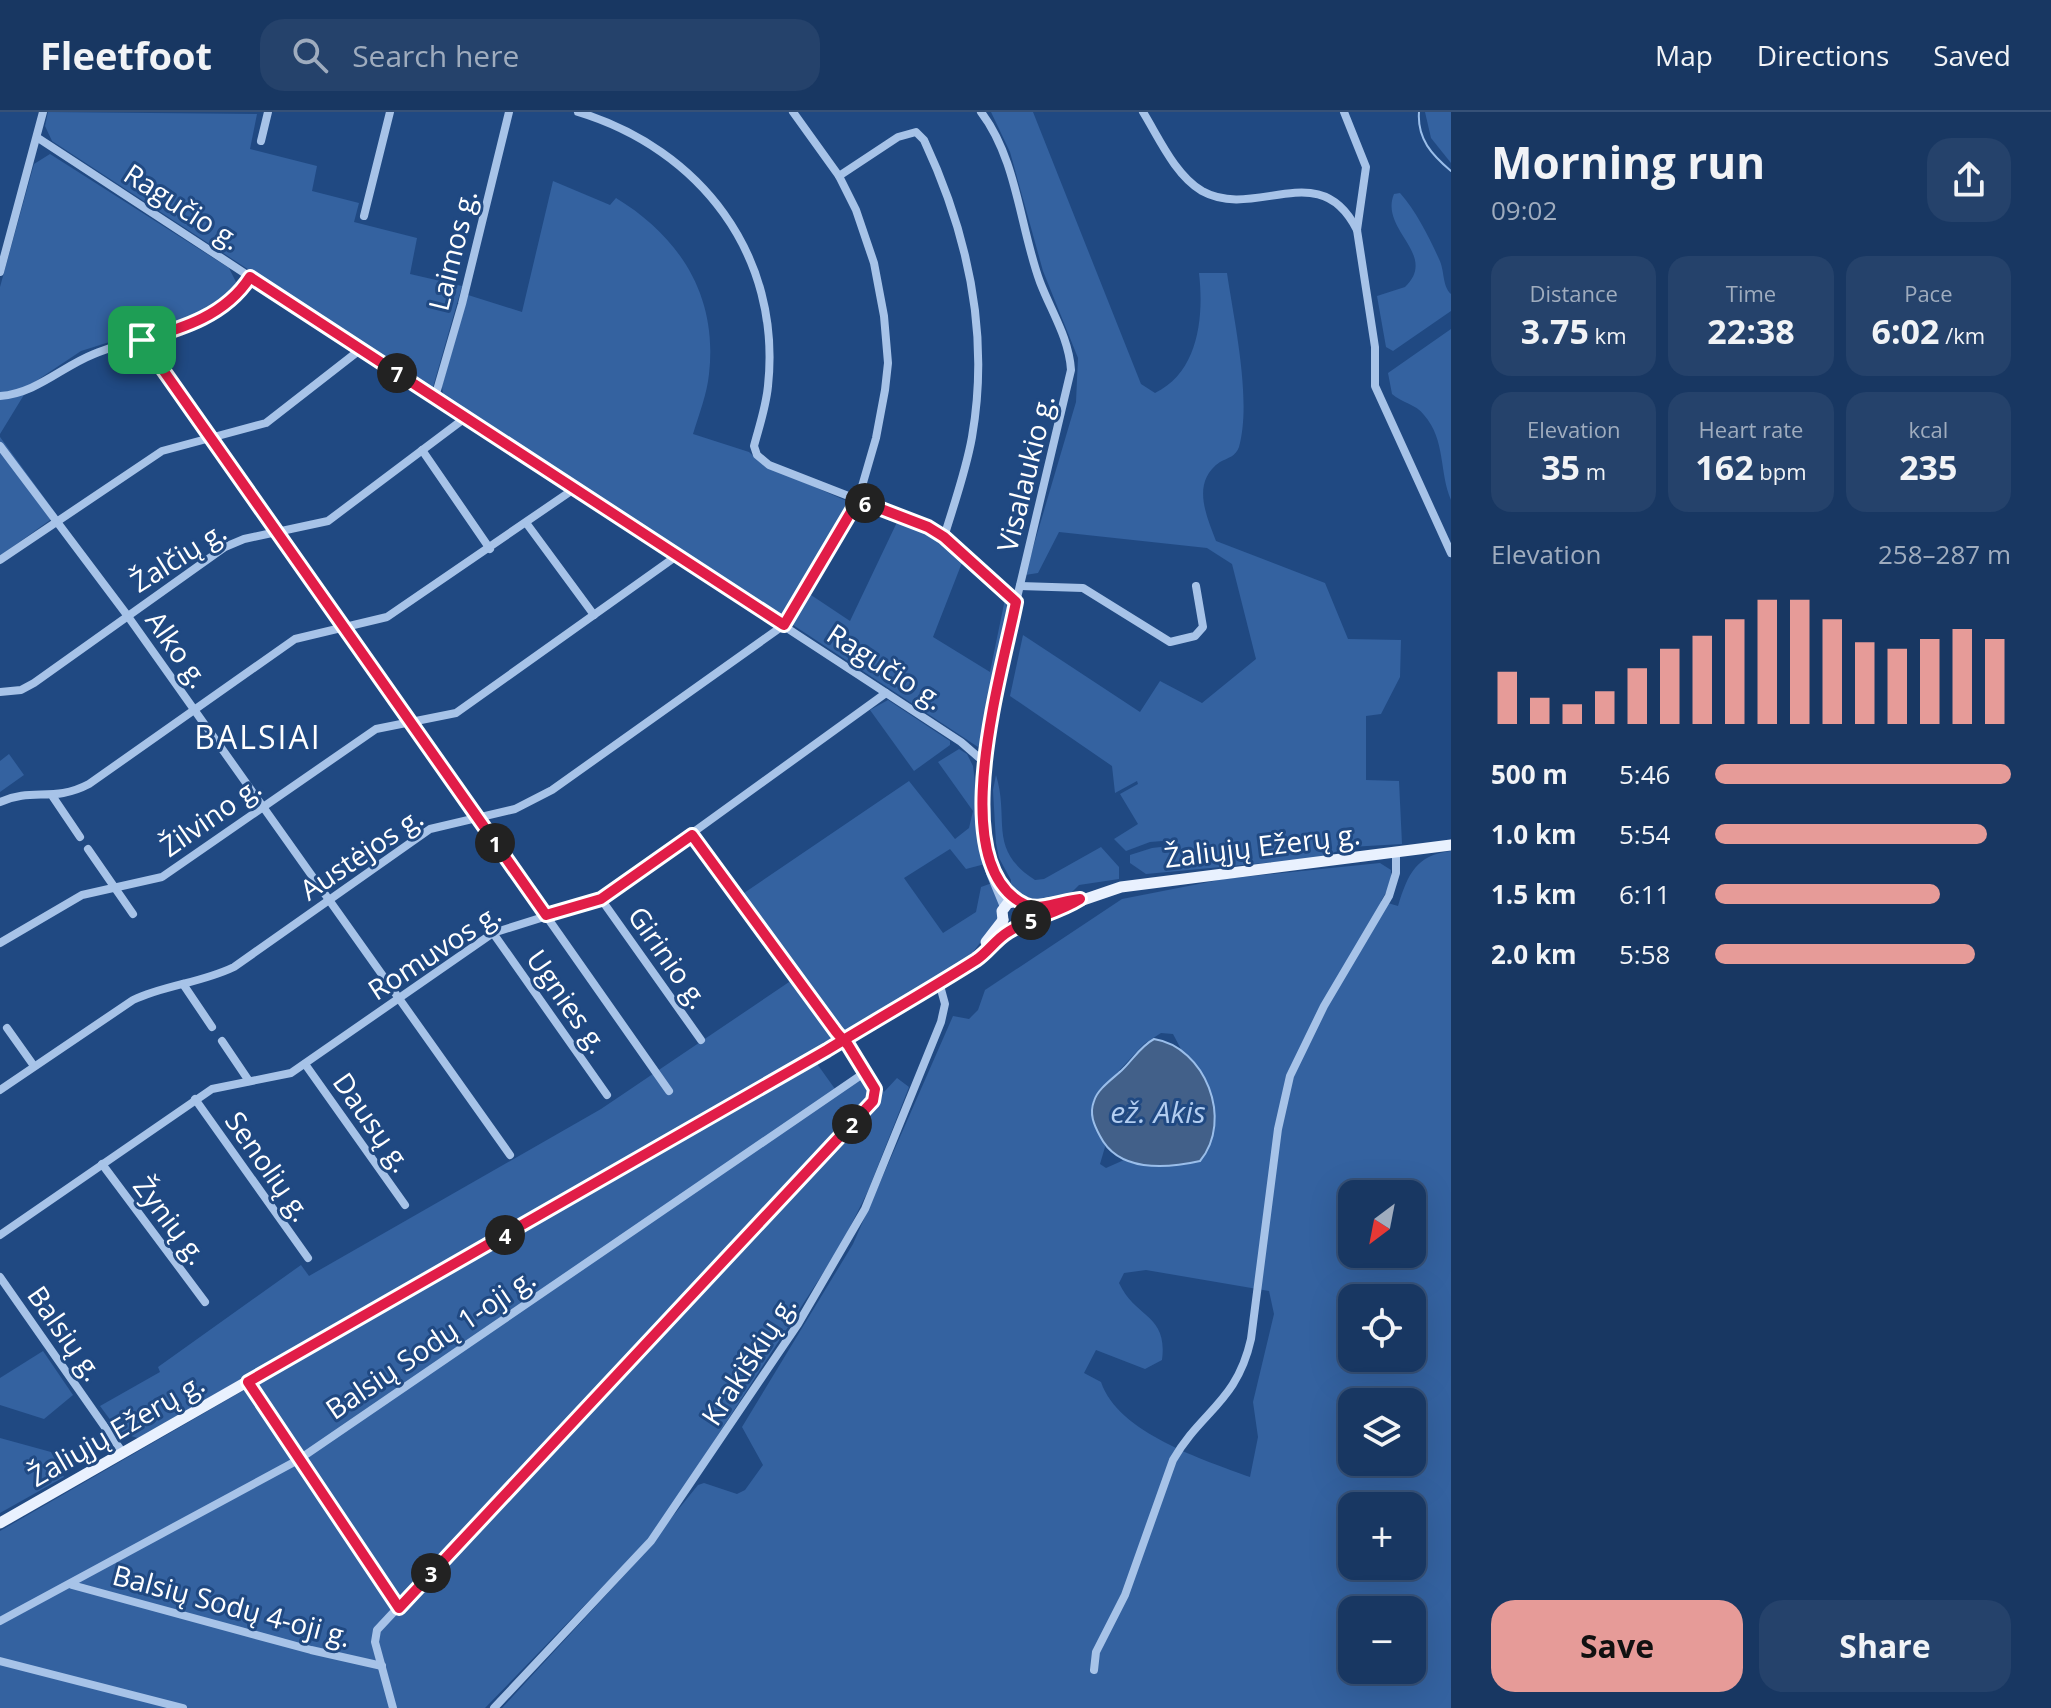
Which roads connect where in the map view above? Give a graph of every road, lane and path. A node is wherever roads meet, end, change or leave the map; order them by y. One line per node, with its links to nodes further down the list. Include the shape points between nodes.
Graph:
1 (43, 112): 10 (street)
2 (268, 112): 11 (street)
3 (390, 112): 13 (street)
4 (509, 112): 20 (street, Laimos g.)
5 (578, 112): 26 (street, via 621,127 665,153 722,210 753,267 768,328 768,390 754,450 769,465)
6 (793, 112): 12 (street)
7 (981, 112): 35 (street, Visalaukio g., via 999,143 1040,280 1070,353 1069,387)
8 (1143, 112): 14 (street, via 1179,170 1200,190 1227,199 1326,195 1344,207)
9 (1344, 112): 14 (street, via 1366,167)
10 (38, 138): 15 (street); 16 (street, Ragučio g.)
11 (261, 141)
12 (839, 176): 26 (street, via 874,263 887,344 881,416); 30 (street, via 898,137 916,132 957,218 972,293 978,376 972,437)
13 (364, 216)
14 (1357, 230): 32 (street, via 1375,347 1375,386)
15 (0, 272)
16 (250, 277): 17 (street, via 236,296 204,318); 18 (street, Ragučio g.)
17 (142, 340): 19 (street, via 92,354 24,393); 22 (street)
18 (361, 349): 20 (street, Ragučio g.); 22 (street, via 266,423)
19 (0, 396)
20 (435, 397): 21 (street, Ragučio g.)
21 (465, 418): 24 (street, Žalčių g.); 25 (street, Ragučio g.)
22 (210, 437): 27 (street, via 162,451); 29 (street)
23 (0, 446): 27 (street, Alko g.)
24 (422, 450): 29 (street, Žalčių g., via 328,521); 31 (street)
25 (574, 489): 28 (street); 33 (street, Ragučio g.)
26 (858, 500): 30 (street); 40 (street)
27 (58, 519): 34 (street); 38 (street, Alko g.)
28 (527, 524): 31 (street); 39 (street)
29 (278, 533): 38 (street, Žalčių g., via 225,547); 41 (street)
30 (944, 537): 37 (street)
31 (490, 549): 41 (street, via 387,617)
32 (1451, 553)
33 (678, 555): 39 (street, Žilvino g.); 40 (street, Ragučio g.)
34 (0, 560)
35 (1020, 586): 36 (street, via 1083,588 1170,642 1195,636 1203,627); 37 (street, Visalaukio g.)
36 (1196, 586)
37 (1016, 602): 46 (street, Visalaukio g.)
38 (127, 615): 42 (street, Žalčių g., via 34,683); 44 (street, Alko g.)
39 (594, 615): 45 (street, Žilvino g., via 456,713)
40 (784, 625): 43 (street, Ragučio g.); 50 (street, Austėjos g., via 552,790 515,809)
41 (344, 627): 44 (street, via 295,639); 45 (street)
42 (0, 692)
43 (886, 693): 46 (street, Ragučio g.); 51 (street, Romuvos g.)
44 (195, 710): 47 (street, via 89,784); 49 (street, Alko g.)
45 (409, 721): 49 (street, Žilvino g., via 376,729); 50 (street)
46 (984, 762): 56 (street, Visalaukio g.)
47 (53, 797): 48 (street, via 27,795); 52 (street)
48 (0, 802)
49 (261, 806): 57 (street, Žilvino g., via 162,877); 60 (street, Alko g.)
50 (478, 819): 60 (street, Austėjos g., via 430,829); 64 (street)
51 (692, 835): 58 (street, Romuvos g.); 77 (street)
52 (80, 837)
53 (1451, 845): 55 (main road, Žaliųjų Ežerų g.)
54 (88, 849): 57 (street)
55 (1396, 853): 59 (main road, Žaliųjų Ežerų g., via 1166,880); 103 (street, via 1389,896 1290,1076 1244,1367 1229,1395 1173,1460 1125,1595 1096,1652)
56 (987, 857): 61 (street, Visalaukio g., via 1005,888); 62 (street, Visalaukio g.)
57 (114, 888): 63 (street); 69 (street, Žilvino g., via 71,900)
58 (601, 899): 64 (street, Romuvos g.); 76 (street, Girinio g.)
59 (1080, 899): 61 (main road, Žaliųjų Ežerų g.); 66 (main road, Žaliųjų Ežerų g.)
60 (330, 900): 72 (street, Austėjos g., via 234,967); 73 (street, Alko g.)
61 (1023, 904): 62 (main road, Žaliųjų Ežerų g.); 66 (main road)
62 (1004, 907): 65 (main road)
63 (133, 914)
64 (546, 915): 68 (street, Romuvos g.); 84 (street)
65 (1003, 920): 67 (main road); 70 (main road, Žaliųjų Ežerų g.)
66 (1029, 921): 67 (main road, Žaliųjų Ežerų g.)
67 (1014, 929): 70 (main road, Žaliųjų Ežerų g.)
68 (493, 933): 73 (street, Romuvos g.); 85 (street, Ugnies g.)
69 (0, 943)
70 (962, 967): 71 (main road, Žaliųjų Ežerų g.)
71 (939, 982): 77 (main road, Žaliųjų Ežerų g.); 106 (street, Krakiškių g., via 945,1004 941,1022 865,1209 827,1278 651,1541)
72 (183, 984): 74 (street); 80 (street, Austėjos g., via 133,1000)
73 (397, 997): 79 (street, Romuvos g.); 87 (street, Alko g.)
74 (212, 1027)
75 (7, 1028): 80 (street)
76 (701, 1040)
77 (844, 1040): 81 (street); 94 (main road, Žaliųjų Ežerų g.)
78 (222, 1041): 82 (street)
79 (305, 1064): 82 (street, Romuvos g., via 291,1073); 89 (street, Dausų g.)
80 (34, 1066): 83 (street, Austėjos g.)
81 (867, 1071): 96 (street, Balsių Sodų 1-oji g.); 99 (street, via 875,1089 873,1101)
82 (249, 1081): 86 (street, Romuvos g., via 212,1089)
83 (0, 1090)
84 (669, 1091)
85 (607, 1095)
86 (195, 1099): 88 (street, Romuvos g.); 91 (street, Senolių g.)
87 (510, 1155)
88 (102, 1164): 90 (street, Romuvos g.); 93 (street, Žynių g.)
89 (405, 1205)
90 (0, 1235)
91 (308, 1258)
92 (0, 1277): 95 (street, Balsių g.)
93 (205, 1302)
94 (248, 1382): 95 (main road, Žaliųjų Ežerų g.); 96 (street)
95 (123, 1453): 97 (main road, Žaliųjų Ežerų g.)
96 (298, 1460): 98 (street, Balsių Sodų 1-oji g.); 99 (street)
97 (0, 1523)
98 (71, 1585): 100 (street, Balsių Sodų 1-oji g.); 102 (street, Balsių Sodų 4-oji g.)
99 (399, 1608): 102 (street, via 375,1635)
100 (0, 1621)
101 (0, 1661): 104 (street)
102 (382, 1666): 105 (street)
103 (1094, 1670)
104 (183, 1708)
105 (393, 1708)
106 (494, 1708)

